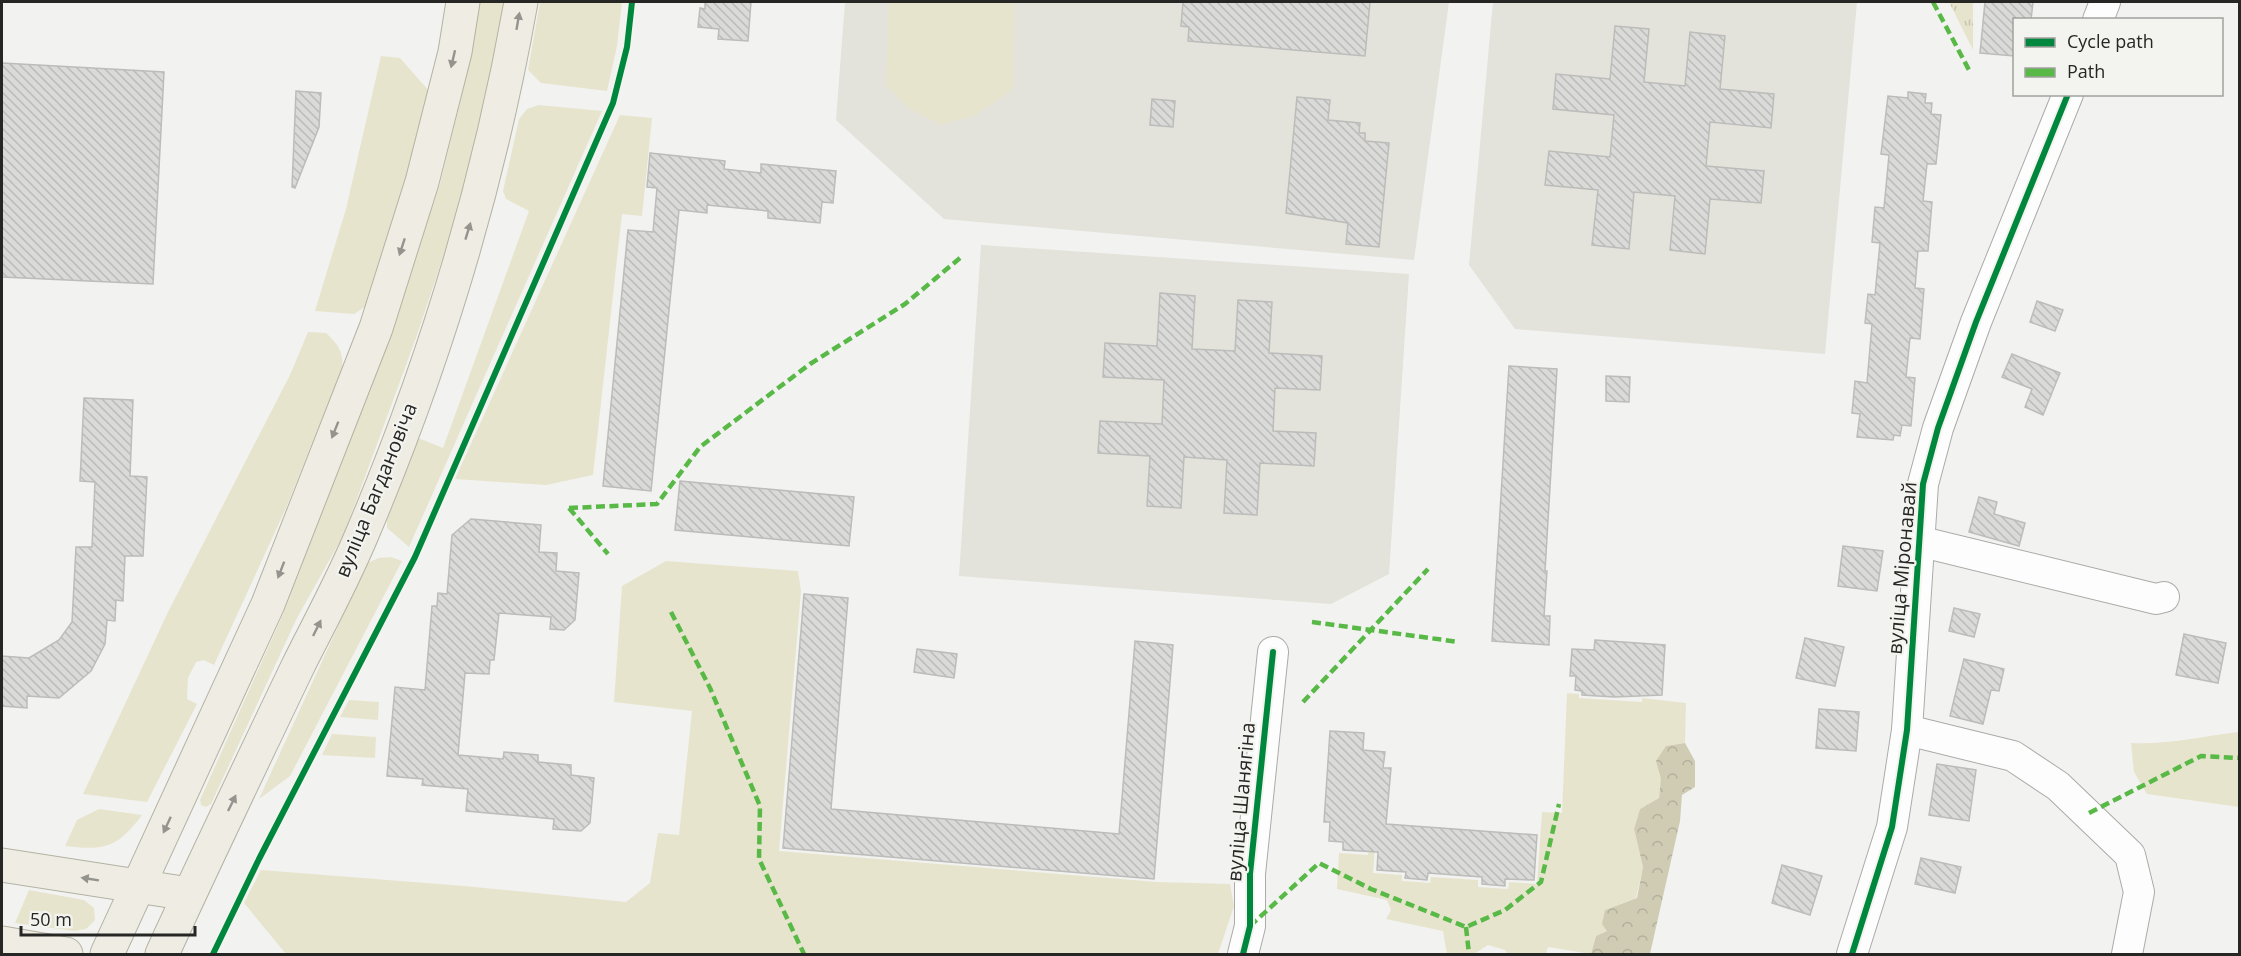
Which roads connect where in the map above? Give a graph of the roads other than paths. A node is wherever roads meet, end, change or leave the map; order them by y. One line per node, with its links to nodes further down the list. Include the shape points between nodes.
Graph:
1 (463, 2): 11 (main road, one-way to 11, via 455,52 422,182 376,328 268,604)
2 (521, 2): 12 (main road, вуліца Багдановіча, one-way to 2, via 363,533 433,347 479,195 506,89)
3 (2105, 2): 4 (street)
4 (2099, 18)
5 (2067, 96): 6 (street, вуліца Міронавай, via 1976,322 1938,428 1923,484)
6 (1918, 540): 7 (street, via 2156,599); 9 (street, вуліца Міронавай)
7 (2164, 597)
8 (1273, 651): 17 (street, вуліца Шанягіна, via 1250,874 1250,926)
9 (1907, 730): 18 (street, вуліца Міронавай, via 1892,827); 19 (street, via 2013,756 2058,786 2130,855 2139,892)
10 (2, 865): 11 (main road, one-way to 10)
11 (138, 886): 12 (main road); 15 (main road)
12 (189, 894): 16 (main road, вуліца Багдановіча)
13 (2, 943): 14 (main road)
14 (66, 954)
15 (107, 954)
16 (162, 954)
17 (1243, 954)
18 (1852, 954)
19 (2127, 954)

